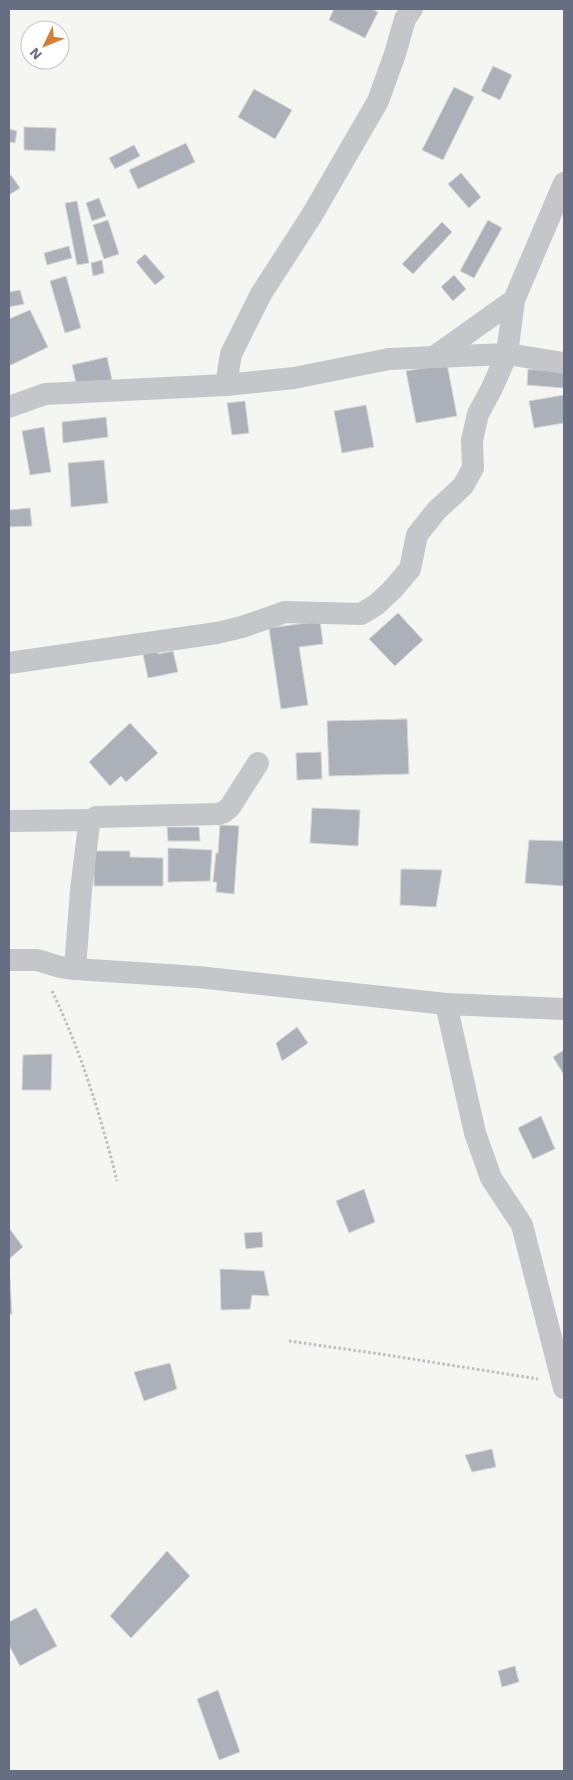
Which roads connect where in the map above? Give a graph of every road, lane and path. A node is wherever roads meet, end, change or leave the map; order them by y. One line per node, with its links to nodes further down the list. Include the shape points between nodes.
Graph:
1 (412, 9): 7 (street, via 405,19 378,101 312,215 261,294 231,354)
2 (564, 183): 3 (street)
3 (514, 300): 4 (street); 5 (street)
4 (507, 354): 5 (street); 6 (street); 9 (street, via 478,414 472,440 473,468 463,486 437,510 417,535 410,569 376,605 361,614 285,612 217,633)
5 (434, 357): 7 (street, via 389,359 294,378)
6 (564, 363)
7 (226, 385): 8 (street, via 45,394)
8 (9, 407)
9 (9, 663)
10 (258, 763): 11 (street, via 224,812 96,816)
11 (92, 820): 12 (street); 15 (street, via 81,890)
12 (9, 821)
13 (9, 960): 14 (street)
14 (38, 960): 15 (street); 18 (path, via 65,1017 104,1129)
15 (75, 969): 16 (street, via 198,978)
16 (446, 1004): 17 (street); 20 (street, via 475,1133 491,1178 522,1225)
17 (564, 1008)
18 (117, 1181)
19 (289, 1341): 20 (path)
20 (564, 1385)

